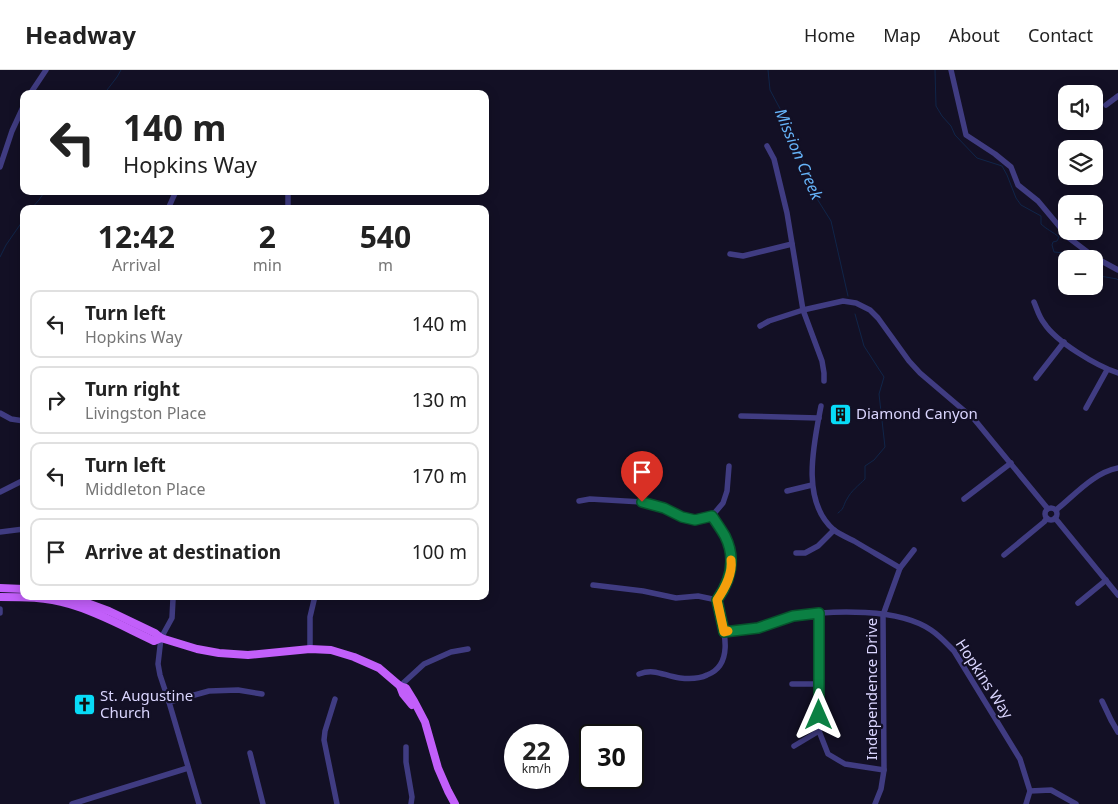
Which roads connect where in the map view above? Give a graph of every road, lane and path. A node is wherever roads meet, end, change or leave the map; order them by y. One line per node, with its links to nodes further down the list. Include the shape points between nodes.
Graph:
1 (46, 70): 3 (street)
2 (951, 70): 11 (street, via 966,135 1011,166 1018,185 1038,201 1068,238)
3 (33, 90)
4 (1118, 96): 5 (street)
5 (1106, 105)
6 (20, 113): 8 (street)
7 (768, 146): 9 (street, via 774,159)
8 (0, 167)
9 (792, 244): 10 (street, via 743,256); 13 (street)
10 (730, 254)
11 (1118, 270)
12 (1034, 302): 15 (street, via 1043,322)
13 (803, 310): 14 (street); 19 (street, via 822,361); 26 (street, via 843,301 870,310 909,361 974,419)
14 (760, 326)
15 (1064, 342): 16 (street); 18 (street)
16 (1107, 370): 17 (street); 21 (street)
17 (1118, 373)
18 (1036, 378)
19 (824, 381)
20 (822, 406): 24 (street)
21 (1086, 408)
22 (0, 413): 25 (street)
23 (742, 416): 24 (street)
24 (819, 418): 30 (street, via 813,451)
25 (20, 420)
26 (1010, 463): 33 (street); 35 (street)
27 (729, 466): 37 (street, via 727,491)
28 (1118, 468): 36 (street, via 1094,479)
29 (20, 482): 32 (street)
30 (812, 485): 31 (street); 41 (street, via 816,503)
31 (786, 491)
32 (0, 492)
33 (964, 499)
34 (579, 500): 37 (street, via 642,502 695,520)
35 (1048, 509): 36 (street); 38 (street)
36 (1056, 510): 39 (street)
37 (712, 516): 58 (street, via 725,536 732,564 724,590)
38 (1047, 518): 39 (street); 45 (street)
39 (1055, 518): 47 (street)
40 (20, 530): 42 (street)
41 (834, 530): 44 (street, via 818,546 806,553); 46 (street)
42 (0, 532)
43 (914, 550): 46 (street, Independence Drive)
44 (796, 553)
45 (1004, 555)
46 (900, 568): 63 (street, Independence Drive)
47 (1106, 580): 51 (street); 59 (street)
48 (593, 585): 58 (street, via 676,598 698,596)
49 (0, 588): 50 (main road)
50 (20, 589)
51 (1118, 595)
52 (0, 597): 53 (main road)
53 (20, 597)
54 (48, 600): 65 (main road, via 69,604 154,640)
55 (79, 600): 65 (main road, via 109,611)
56 (173, 600): 65 (street, via 172,618)
57 (314, 600): 67 (street, via 310,617)
58 (717, 600): 64 (street)
59 (1078, 603)
60 (0, 609): 61 (street)
61 (0, 613)
62 (819, 613): 63 (street, Hopkins Way); 64 (street, Hopkins Way, via 793,616 758,628); 70 (street)
63 (883, 615): 82 (street, Independence Drive); 83 (street, Hopkins Way, via 919,623 954,651 1020,759)
64 (724, 632): 68 (street, via 721,666 712,673 700,678 682,678 656,671)
65 (162, 638): 67 (main road, via 232,655); 75 (street, via 158,664)
66 (468, 648): 71 (street, via 424,664)
67 (310, 649): 71 (main road, via 331,650 354,657 379,668)
68 (639, 674)
69 (792, 684): 70 (street)
70 (819, 684): 76 (street)
71 (400, 686): 89 (main road, via 418,716); 90 (main road, via 406,688 425,722 438,768)
72 (262, 694): 75 (street, via 238,690 209,691)
73 (335, 699): 87 (street, via 324,740)
74 (1102, 701): 77 (street)
75 (169, 702): 81 (street)
76 (819, 731): 78 (street); 82 (street, via 828,754 845,764)
77 (1118, 732)
78 (794, 746)
79 (406, 747): 88 (street)
80 (250, 753): 86 (street)
81 (188, 768): 84 (street); 85 (street)
82 (884, 770): 91 (street, Independence Drive)
83 (1030, 791): 92 (street); 93 (street, via 1050,790)
84 (72, 804)
85 (199, 804)
86 (263, 804)
87 (337, 804)
88 (411, 804)
89 (450, 804)
90 (455, 804)
91 (875, 804)
92 (1026, 804)
93 (1076, 804)

